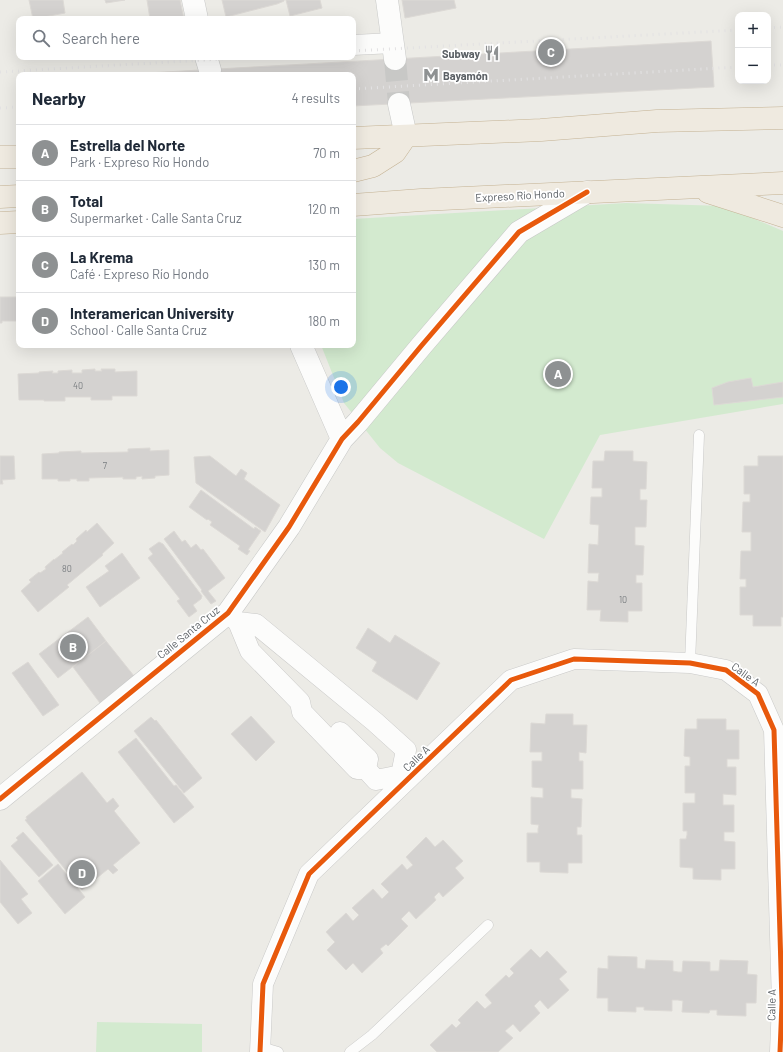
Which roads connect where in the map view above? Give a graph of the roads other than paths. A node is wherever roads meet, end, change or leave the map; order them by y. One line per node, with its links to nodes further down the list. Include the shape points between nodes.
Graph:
1 (193, 0): 3 (street)
2 (387, 0): 5 (street)
3 (196, 16)
4 (356, 45): 5 (street)
5 (394, 51)
6 (400, 104): 8 (street)
7 (783, 118): 8 (highway, via 657,122)
8 (406, 136): 9 (highway); 12 (highway, via 395,152 373,166)
9 (356, 138)
10 (0, 157): 11 (highway)
11 (16, 157)
12 (356, 170)
13 (783, 183): 14 (highway, Expreso Río Hondo)
14 (696, 188): 15 (highway, Expreso Río Hondo); 19 (highway)
15 (587, 192): 18 (highway, Expreso Río Hondo); 24 (street, Calle Santa Cruz, via 519,232)
16 (16, 196): 17 (highway)
17 (0, 197)
18 (356, 205)
19 (783, 216)
20 (16, 222): 21 (highway)
21 (0, 223)
22 (302, 348): 24 (street)
23 (700, 435): 26 (lane)
24 (342, 439): 25 (street, Calle Santa Cruz)
25 (233, 618): 27 (street, Calle A, via 256,624 406,750); 27 (street, Calle A, via 250,651 300,702 302,712 357,769 366,769 376,780); 28 (street, Calle Santa Cruz)
26 (690, 663): 27 (street, Calle A, via 574,659 511,680); 32 (street, Calle A, via 726,670 758,694 774,730 782,1003)
27 (404, 778): 30 (street, Calle A, via 309,874 263,984)
28 (0, 799)
29 (488, 925): 31 (lane, via 372,1035)
30 (266, 1050)
31 (350, 1052)
32 (780, 1052)

